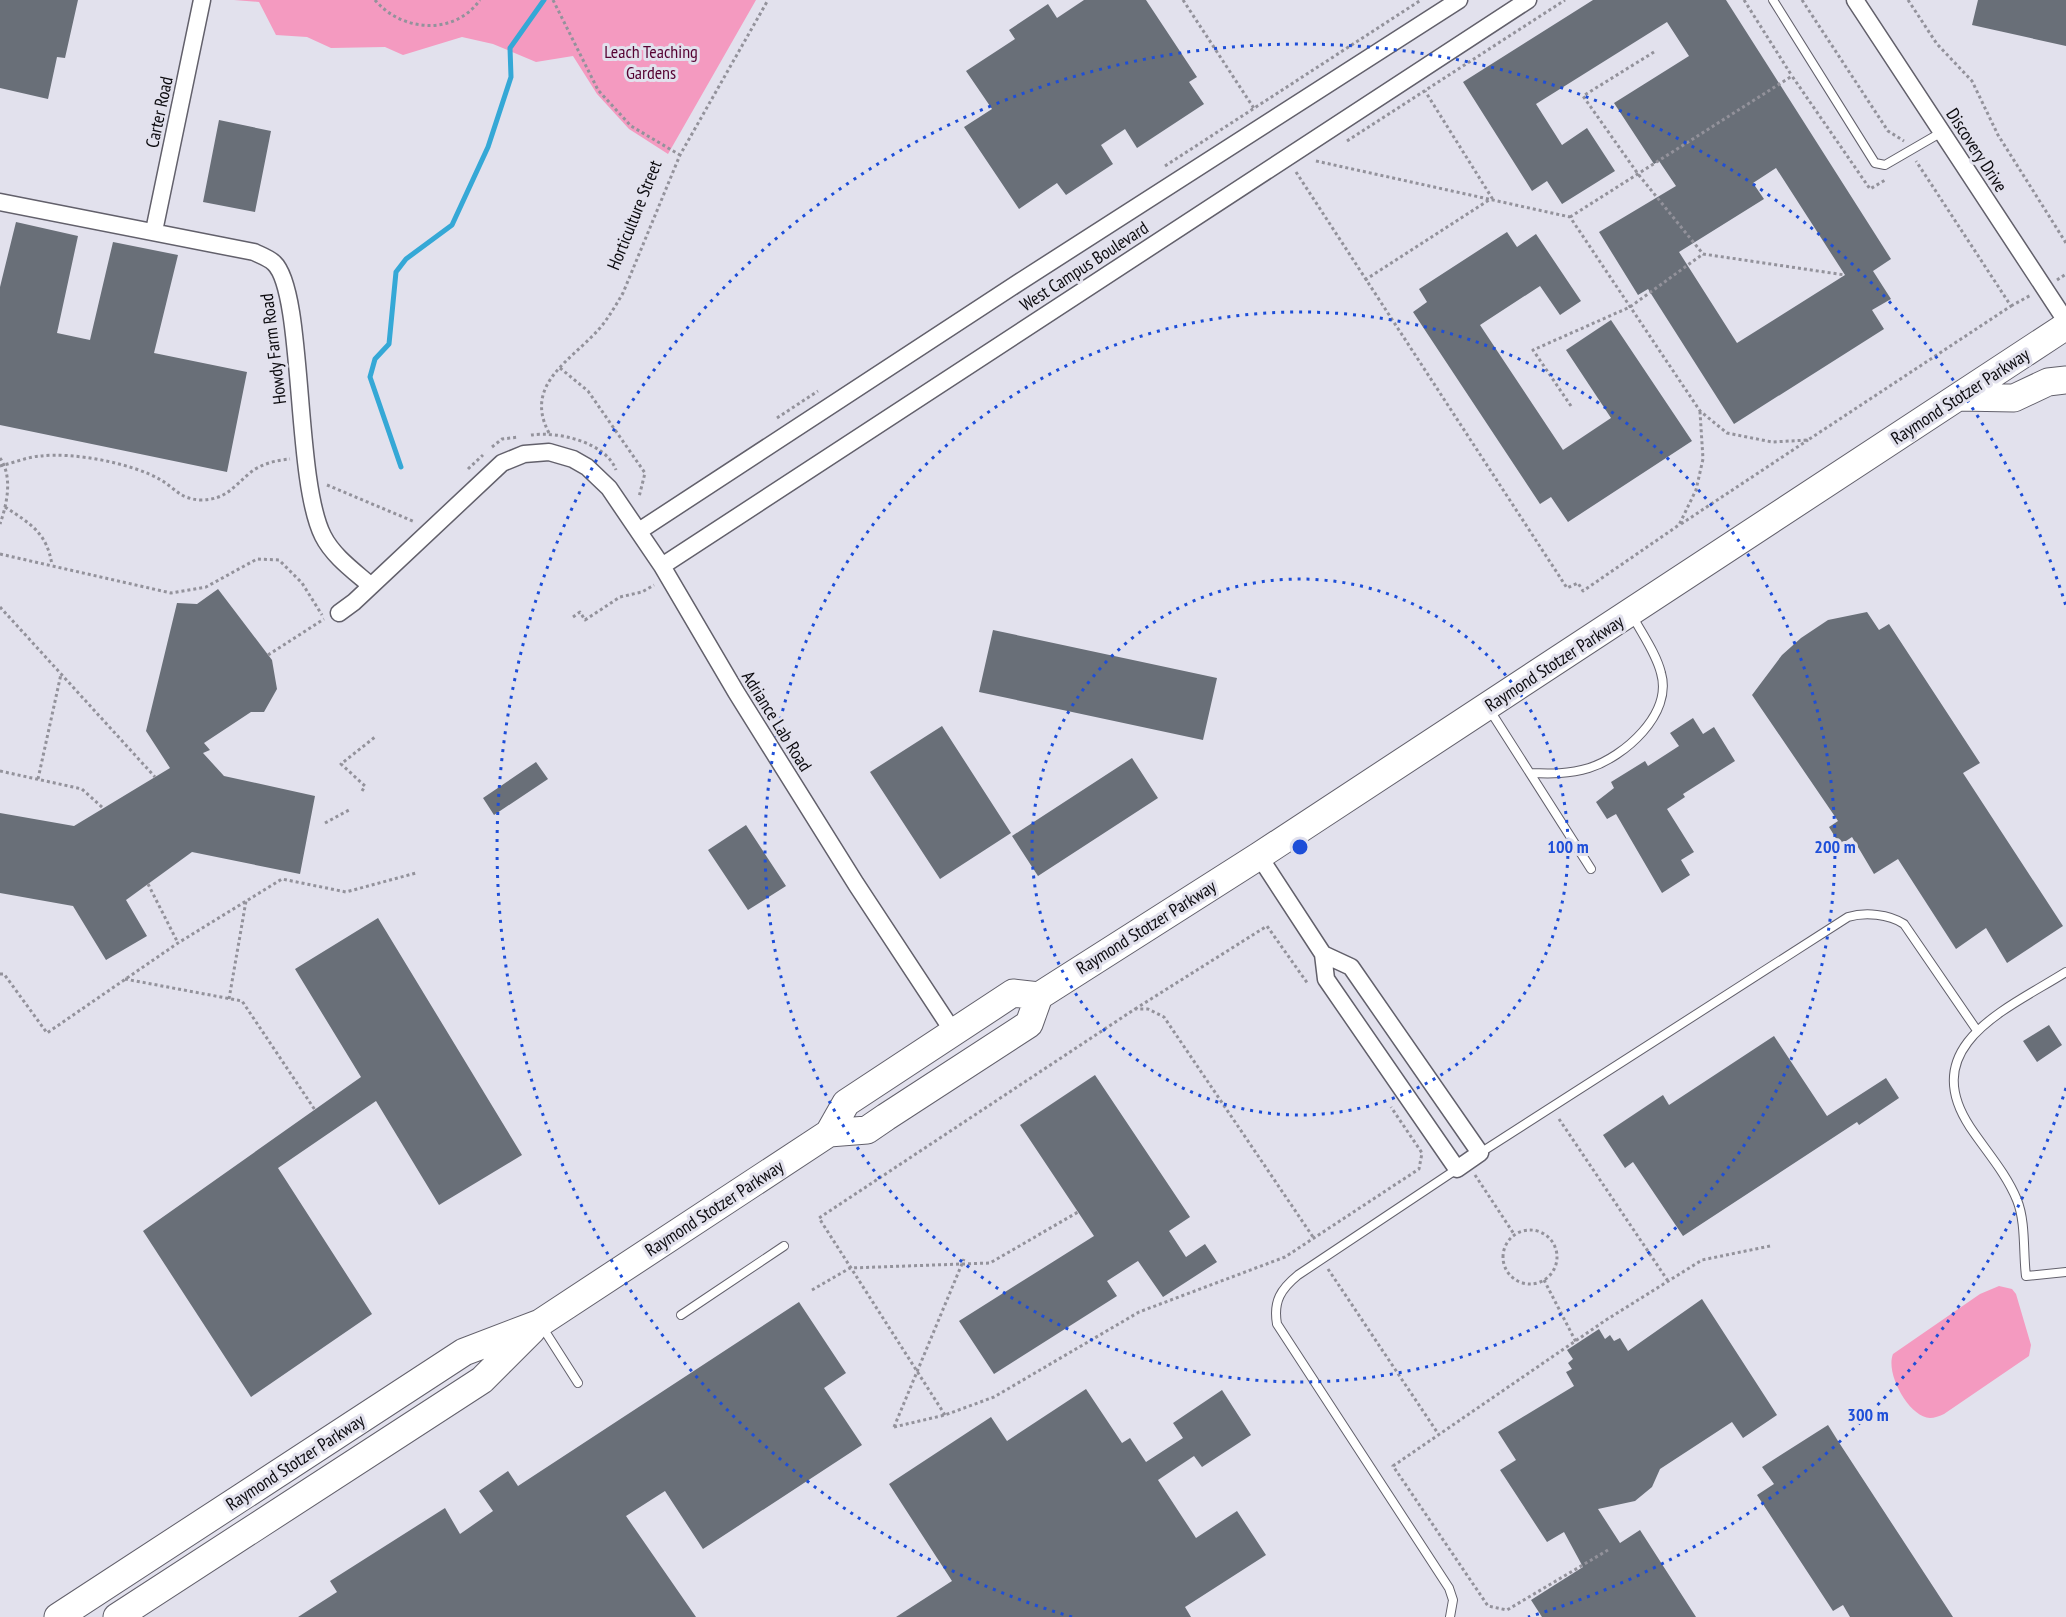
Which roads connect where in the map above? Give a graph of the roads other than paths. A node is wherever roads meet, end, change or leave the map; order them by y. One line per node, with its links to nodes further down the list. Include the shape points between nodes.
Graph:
1 (202, 0): 8 (street, Carter Road)
2 (1459, 0): 13 (street, West Campus Boulevard)
3 (1528, 0): 14 (street, West Campus Boulevard)
4 (1773, 0): 6 (lane, via 1875,163 1885,165)
5 (1856, 0): 6 (street, Discovery Drive)
6 (1942, 132): 9 (street, Discovery Drive)
7 (0, 202): 8 (street, Howdy Farm Road)
8 (154, 231): 15 (street, Howdy Farm Road, via 254,252 275,263 285,281 290,310 313,509 323,537 342,561)
9 (2066, 321)
10 (2066, 326): 12 (main road, Raymond Stotzer Parkway)
11 (2066, 380): 12 (main road, via 2048,382 2014,398)
12 (1959, 397): 16 (main road, Raymond Stotzer Parkway)
13 (639, 531): 14 (street, Adriance Lab Road); 15 (street, Adriance Lab Road, via 599,476 550,445 502,463)
14 (662, 566): 26 (street, Adriance Lab Road, via 856,884)
15 (370, 585): 17 (street)
16 (1630, 612): 18 (main road, Raymond Stotzer Parkway); 19 (lane, via 1662,675 1656,716 1630,744 1592,767 1564,774)
17 (332, 616)
18 (1488, 706): 19 (lane); 20 (main road, Raymond Stotzer Parkway)
19 (1530, 772): 21 (lane)
20 (1259, 856): 22 (street); 24 (main road, Raymond Stotzer Parkway)
21 (1592, 869)
22 (1323, 954): 29 (street, via 1326,979); 29 (street, via 1351,967)
23 (2066, 972): 25 (lane)
24 (1039, 996): 26 (main road, Raymond Stotzer Parkway, via 1013,993); 27 (main road, Raymond Stotzer Parkway, via 1029,1024)
25 (1976, 1029): 29 (lane, via 1904,924 1889,918 1848,917); 31 (lane, via 1965,1043 1955,1068 1956,1100 2017,1200 2026,1276)
26 (954, 1033): 27 (main road, via 949,1055 901,1087); 28 (main road, Raymond Stotzer Parkway, via 846,1102)
27 (886, 1117): 28 (main road, Raymond Stotzer Parkway, via 867,1130)
28 (829, 1133): 33 (main road, Raymond Stotzer Parkway)
29 (1468, 1161): 39 (lane, via 1298,1275 1279,1295 1276,1305 1277,1324 1449,1588 1453,1600)
30 (784, 1246): 32 (lane)
31 (2066, 1272)
32 (681, 1316)
33 (540, 1323): 34 (lane); 35 (main road, Raymond Stotzer Parkway, via 464,1353); 36 (main road, Raymond Stotzer Parkway, via 482,1380)
34 (578, 1383)
35 (357, 1422): 36 (main road); 37 (main road, Raymond Stotzer Parkway)
36 (375, 1449): 38 (main road, Raymond Stotzer Parkway)
37 (58, 1617)
38 (117, 1617)
39 (1450, 1617)

